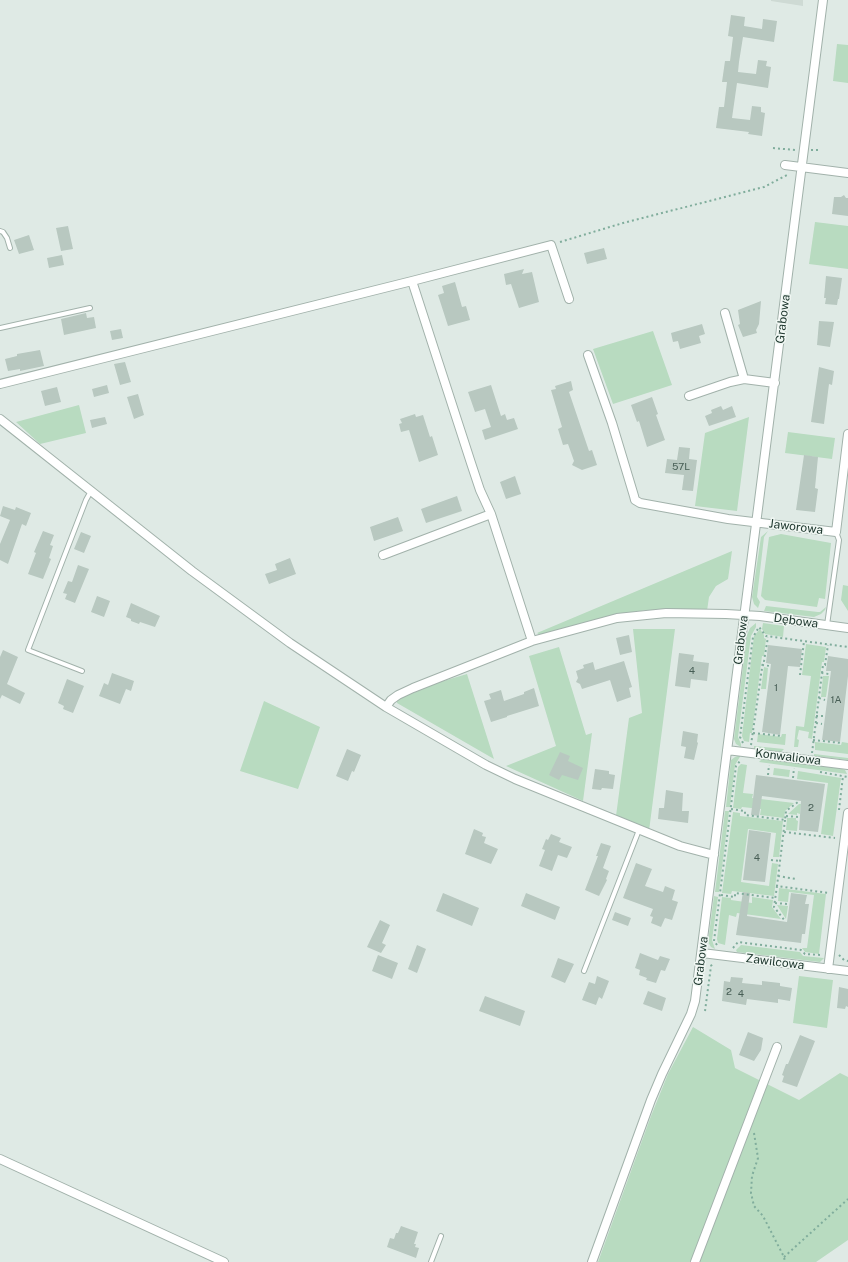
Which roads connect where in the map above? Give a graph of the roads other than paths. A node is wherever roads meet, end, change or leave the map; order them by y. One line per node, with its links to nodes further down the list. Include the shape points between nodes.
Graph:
1 (823, 0): 3 (street, Grabowa)
2 (785, 165): 3 (street)
3 (802, 167): 4 (street); 14 (street, Grabowa)
4 (848, 173)
5 (0, 231): 6 (lane, via 7,238)
6 (10, 248)
7 (412, 281): 8 (street, via 551,245); 15 (street); 20 (street, via 478,483)
8 (569, 299)
9 (90, 308): 11 (lane)
10 (725, 313): 13 (street)
11 (0, 328)
12 (588, 354): 21 (street, Jaworowa, via 612,422 635,500 644,504)
13 (744, 379): 14 (street); 16 (street)
14 (775, 383): 21 (street, Grabowa)
15 (0, 384)
16 (690, 396)
17 (0, 419): 19 (street)
18 (848, 434): 22 (street)
19 (90, 491): 28 (lane, via 28,650); 29 (street, via 192,571)
20 (491, 514): 23 (street); 27 (street)
21 (756, 522): 22 (street, Jaworowa); 24 (street, Grabowa)
22 (836, 532): 25 (lane, via 838,540)
23 (383, 555)
24 (744, 615): 25 (street, Dębowa); 27 (street, Dębowa, via 634,615); 30 (street, Grabowa)
25 (827, 625): 26 (street, Dębowa)
26 (848, 628)
27 (532, 641): 29 (street, Dębowa, via 413,688 398,695)
28 (82, 671)
29 (386, 707): 33 (street, via 502,773)
30 (727, 750): 31 (street, Konwaliowa); 34 (street, Grabowa)
31 (848, 765)
32 (848, 813): 36 (street)
33 (639, 830): 34 (street, via 680,846); 37 (lane)
34 (714, 855): 35 (street, Grabowa)
35 (702, 953): 36 (street, Zawilcowa); 44 (street, Grabowa, via 693,1010 657,1085)
36 (828, 969): 38 (street, Zawilcowa)
37 (584, 971)
38 (848, 972)
39 (777, 1047): 45 (street)
40 (0, 1159): 42 (street)
41 (441, 1236): 43 (lane)
42 (224, 1262)
43 (432, 1262)
44 (592, 1262)
45 (695, 1262)

